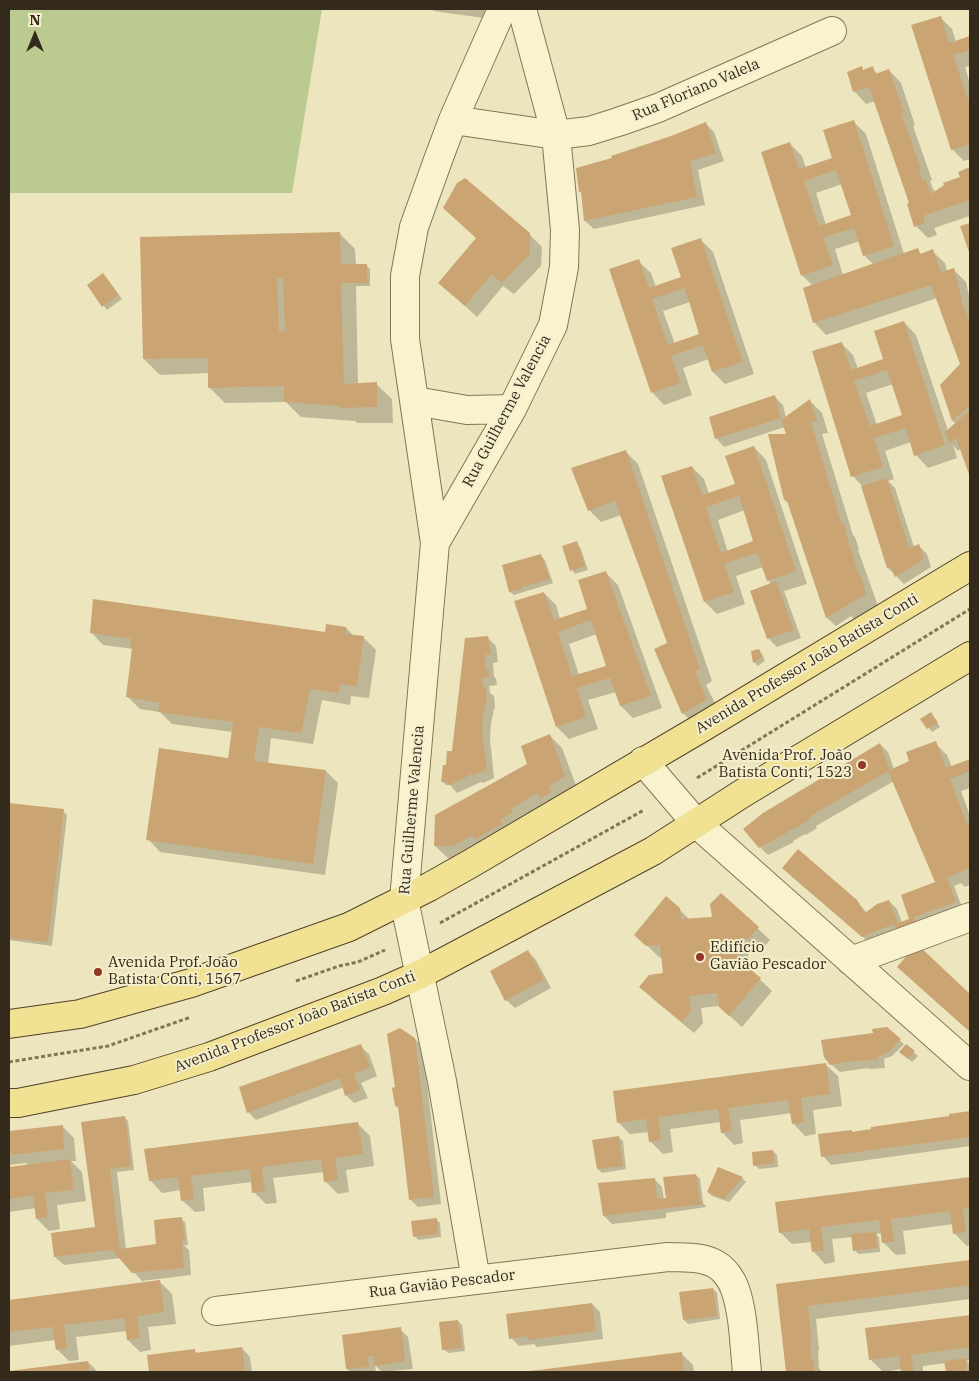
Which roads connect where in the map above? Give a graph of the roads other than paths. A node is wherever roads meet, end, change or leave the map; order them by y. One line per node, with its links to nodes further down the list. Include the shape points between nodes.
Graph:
1 (502, 9): 4 (street, Rua Guilherme Valencia)
2 (522, 9): 5 (street, Rua Guilherme Valencia)
3 (832, 31): 5 (street, Rua Floriano Valela, via 658,108 589,131)
4 (453, 120): 5 (street, Rua Floriano Valela); 6 (street, Rua Guilherme Valencia, via 414,226 405,276 405,339)
5 (556, 135): 7 (street, Rua Guilherme Valencia, via 565,230 564,266 553,325)
6 (415, 400): 7 (street, via 467,410); 8 (street, Rua Guilherme Valencia)
7 (512, 408): 8 (street, Rua Guilherme Valencia)
8 (435, 543): 13 (street, Rua Guilherme Valencia)
9 (970, 566): 11 (main road, Avenida Professor João Batista Conti)
10 (970, 656): 12 (main road, Avenida Professor João Batista Conti)
11 (643, 761): 12 (street); 13 (main road, Avenida Professor João Batista Conti)
12 (696, 823): 15 (street); 16 (main road, Avenida Professor João Batista Conti, via 653,851)
13 (404, 900): 16 (street, Rua Guilherme Valencia); 17 (main road, Avenida Professor João Batista Conti, via 350,928 192,983 80,1014)
14 (970, 917): 15 (street)
15 (851, 961): 18 (street)
16 (419, 976): 19 (main road, Avenida Professor João Batista Conti, via 200,1060 134,1080); 20 (street, Rua Guilherme Valencia, via 442,1081)
17 (9, 1024)
18 (970, 1066)
19 (9, 1103)
20 (476, 1280): 21 (street, Rua Gavião Pescador); 22 (street, Rua Gavião Pescador, via 668,1257 700,1258 716,1264 735,1287)
21 (216, 1311)
22 (746, 1372)

